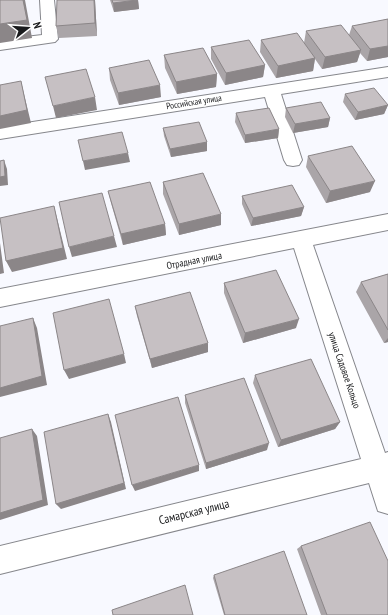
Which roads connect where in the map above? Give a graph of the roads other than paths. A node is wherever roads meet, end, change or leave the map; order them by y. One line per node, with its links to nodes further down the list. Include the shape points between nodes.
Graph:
1 (47, 0): 2 (street, via 50,39)
2 (0, 45)
3 (388, 72): 4 (street, Российская улица)
4 (271, 90): 5 (street, Российская улица); 6 (street)
5 (0, 134)
6 (293, 160)
7 (388, 222): 8 (street, Отрадная улица)
8 (301, 239): 9 (street, Отрадная улица); 10 (street, улица Садовое Кольцо)
9 (0, 298)
10 (383, 466): 11 (street, улица Садовое Кольцо); 12 (street, Самарская улица)
11 (388, 501)
12 (0, 560)

